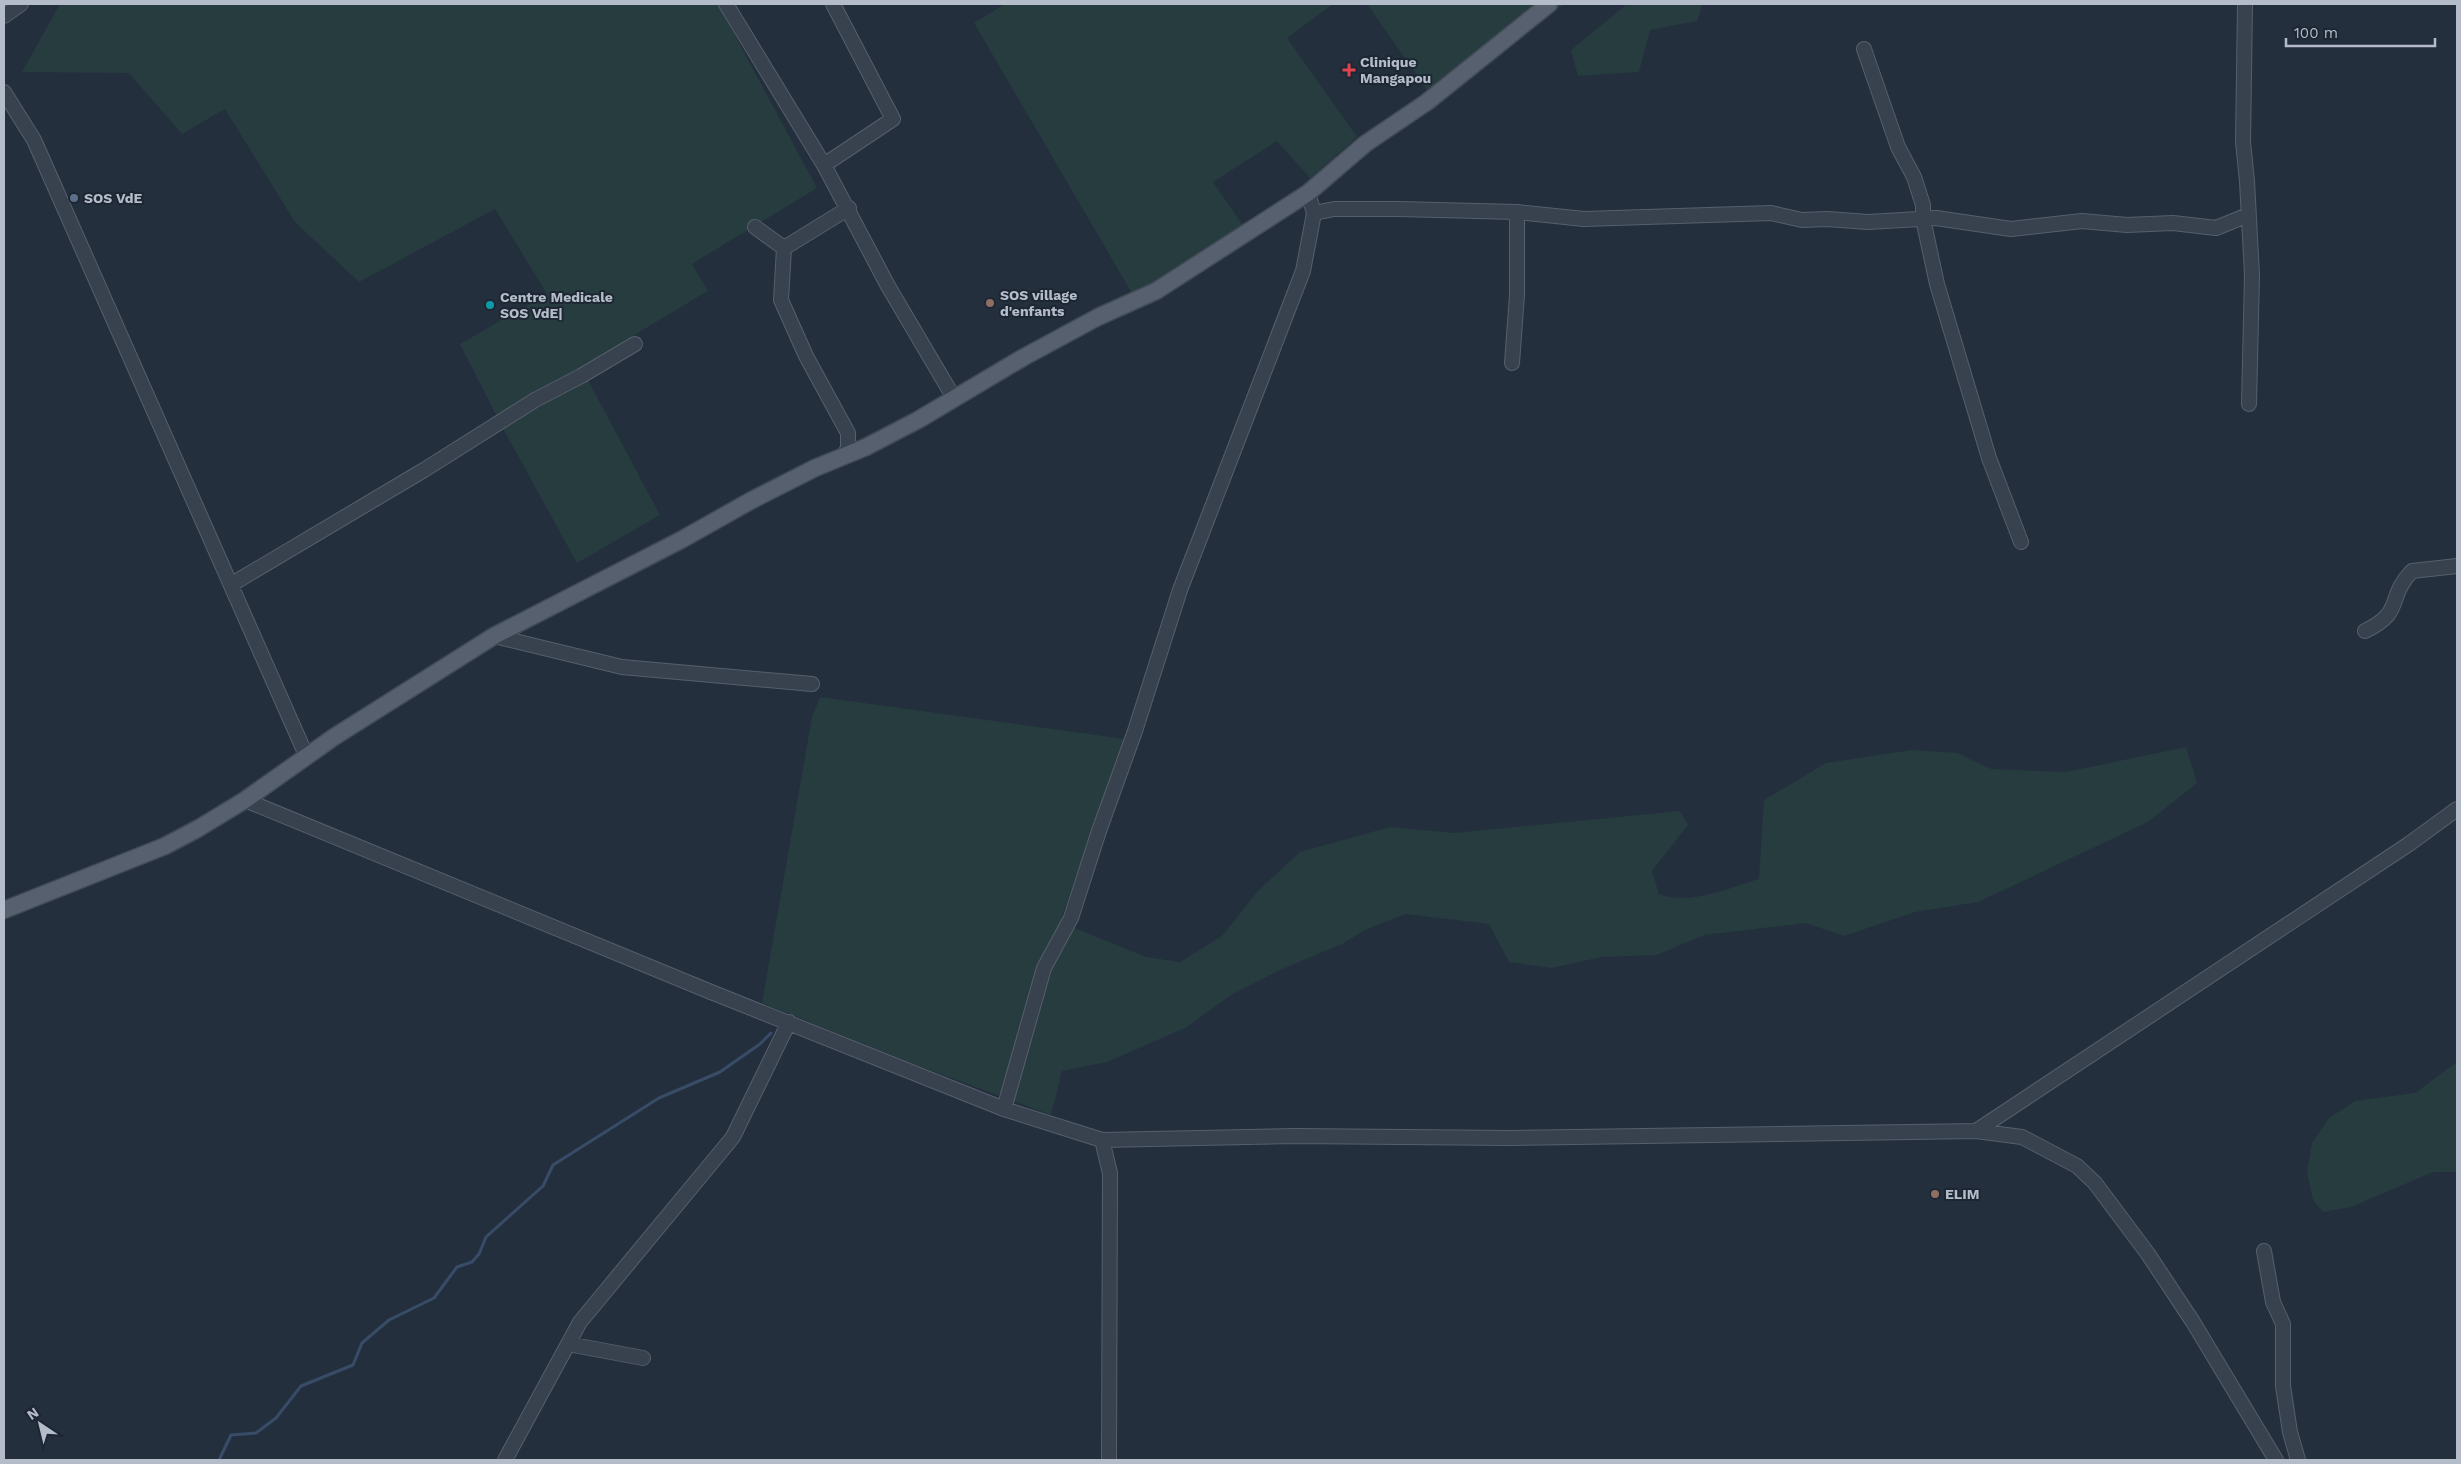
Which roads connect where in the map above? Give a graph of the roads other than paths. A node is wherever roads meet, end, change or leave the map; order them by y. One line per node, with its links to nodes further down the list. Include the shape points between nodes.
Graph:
1 (20, 4): 6 (street)
2 (726, 4): 9 (street)
3 (832, 4): 9 (street, via 894,119)
4 (1550, 4): 10 (main road, via 1427,102 1365,144)
5 (2245, 4): 14 (street, via 2243,142)
6 (4, 16)
7 (1864, 49): 15 (street, via 1898,147 1914,178 1923,205)
8 (4, 92): 25 (street, via 34,140)
9 (824, 165): 11 (street)
10 (1308, 193): 13 (street); 20 (main road, via 1156,291 1090,322)
11 (849, 208): 17 (street); 20 (street, via 888,286)
12 (1517, 212): 13 (street, via 1334,209); 15 (street, via 1584,219 1771,213 1802,220 1895,222); 19 (street, via 1517,295)
13 (1314, 213): 34 (street, via 1303,271 1180,590 1071,918 1044,968)
14 (2248, 215): 15 (street, via 2216,228 2173,223 2127,225 2082,221 2011,229); 21 (street, via 2252,275)
15 (1923, 219): 23 (street, via 1937,284 1989,458)
16 (756, 227): 17 (street)
17 (784, 248): 22 (street, via 781,300 806,356 848,433 848,448)
18 (635, 344): 25 (street, via 535,400)
19 (1512, 362)
20 (954, 398): 22 (main road)
21 (2249, 404)
22 (842, 458): 27 (main road, via 752,500)
23 (2021, 542)
24 (2457, 566): 26 (street, via 2412,572 2396,592 2394,607 2388,616 2382,623)
25 (232, 584): 29 (street)
26 (2365, 631)
27 (494, 636): 28 (street, via 622,667); 29 (main road)
28 (812, 684)
29 (306, 755): 30 (main road)
30 (245, 800): 32 (main road, via 165,846); 33 (street)
31 (2457, 809): 35 (street)
32 (4, 910)
33 (789, 1022): 34 (street); 38 (street, via 733,1137 580,1322)
34 (1004, 1109): 36 (street)
35 (1976, 1130): 36 (street, via 1510,1138 1295,1136); 42 (street, via 2022,1137 2077,1166 2095,1183 2193,1322)
36 (1102, 1140): 41 (street, via 1110,1174)
37 (2264, 1251): 43 (street, via 2271,1293 2283,1324 2283,1386)
38 (568, 1344): 39 (street); 40 (street)
39 (643, 1358)
40 (505, 1460)
41 (1109, 1460)
42 (2276, 1460)
43 (2298, 1460)

